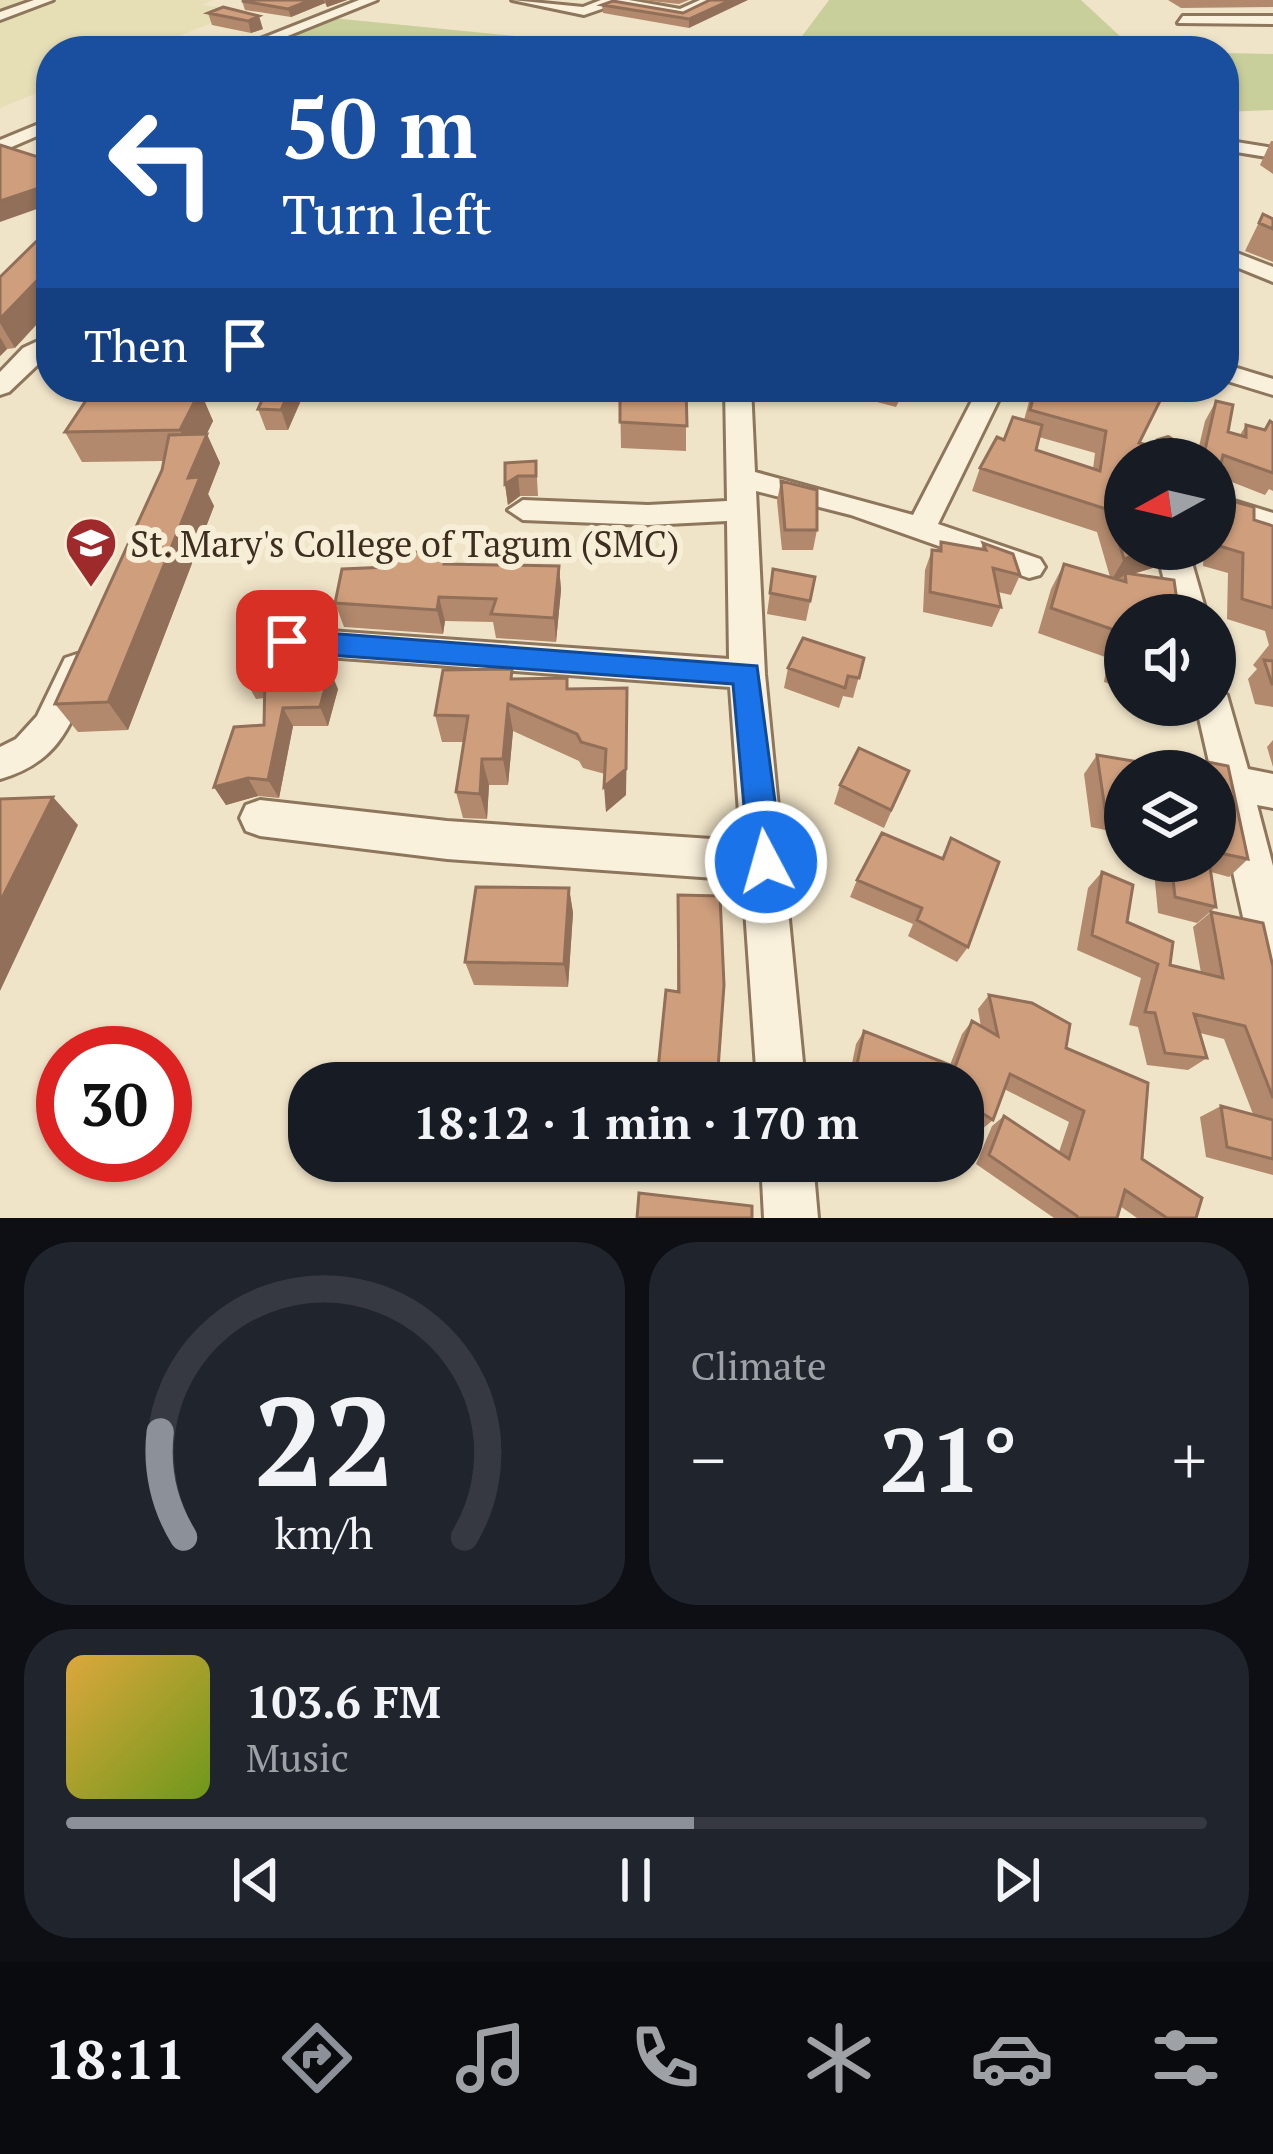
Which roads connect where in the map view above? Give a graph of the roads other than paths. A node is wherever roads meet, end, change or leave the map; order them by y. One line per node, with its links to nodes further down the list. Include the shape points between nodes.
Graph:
1 (46, 0): 6 (street)
2 (371, 0): 10 (street)
3 (518, 0): 4 (street, via 584,11)
4 (610, 0): 5 (street, via 681,13)
5 (711, 0)
6 (0, 16)
7 (257, 19): 10 (street)
8 (1183, 20): 9 (street)
9 (1273, 20)
10 (299, 27): 11 (street)
11 (276, 36)
12 (36, 131): 13 (street)
13 (31, 133): 14 (street); 15 (street)
14 (36, 134)
15 (0, 146)
16 (1239, 147): 17 (street)
17 (1273, 153)
18 (1239, 260): 19 (street)
19 (1273, 275)
20 (36, 351): 22 (street)
21 (1239, 377): 23 (street)
22 (0, 386)
23 (1273, 387)
24 (739, 402): 26 (street)
25 (985, 402): 30 (street)
26 (743, 494): 27 (street, via 648,515); 30 (street, via 792,488); 34 (street)
27 (523, 510)
28 (1236, 512): 29 (street)
29 (1273, 524)
30 (921, 528): 31 (street)
31 (1029, 566)
32 (287, 641): 34 (street)
33 (88, 646): 36 (street, via 39,744)
34 (747, 674): 39 (street)
35 (1224, 726): 37 (street)
36 (0, 763)
37 (1254, 787): 40 (street)
38 (260, 818): 39 (street, via 404,837)
39 (766, 862): 41 (street)
40 (1273, 953)
41 (780, 1062)
42 (788, 1182): 43 (street)
43 (791, 1218)

